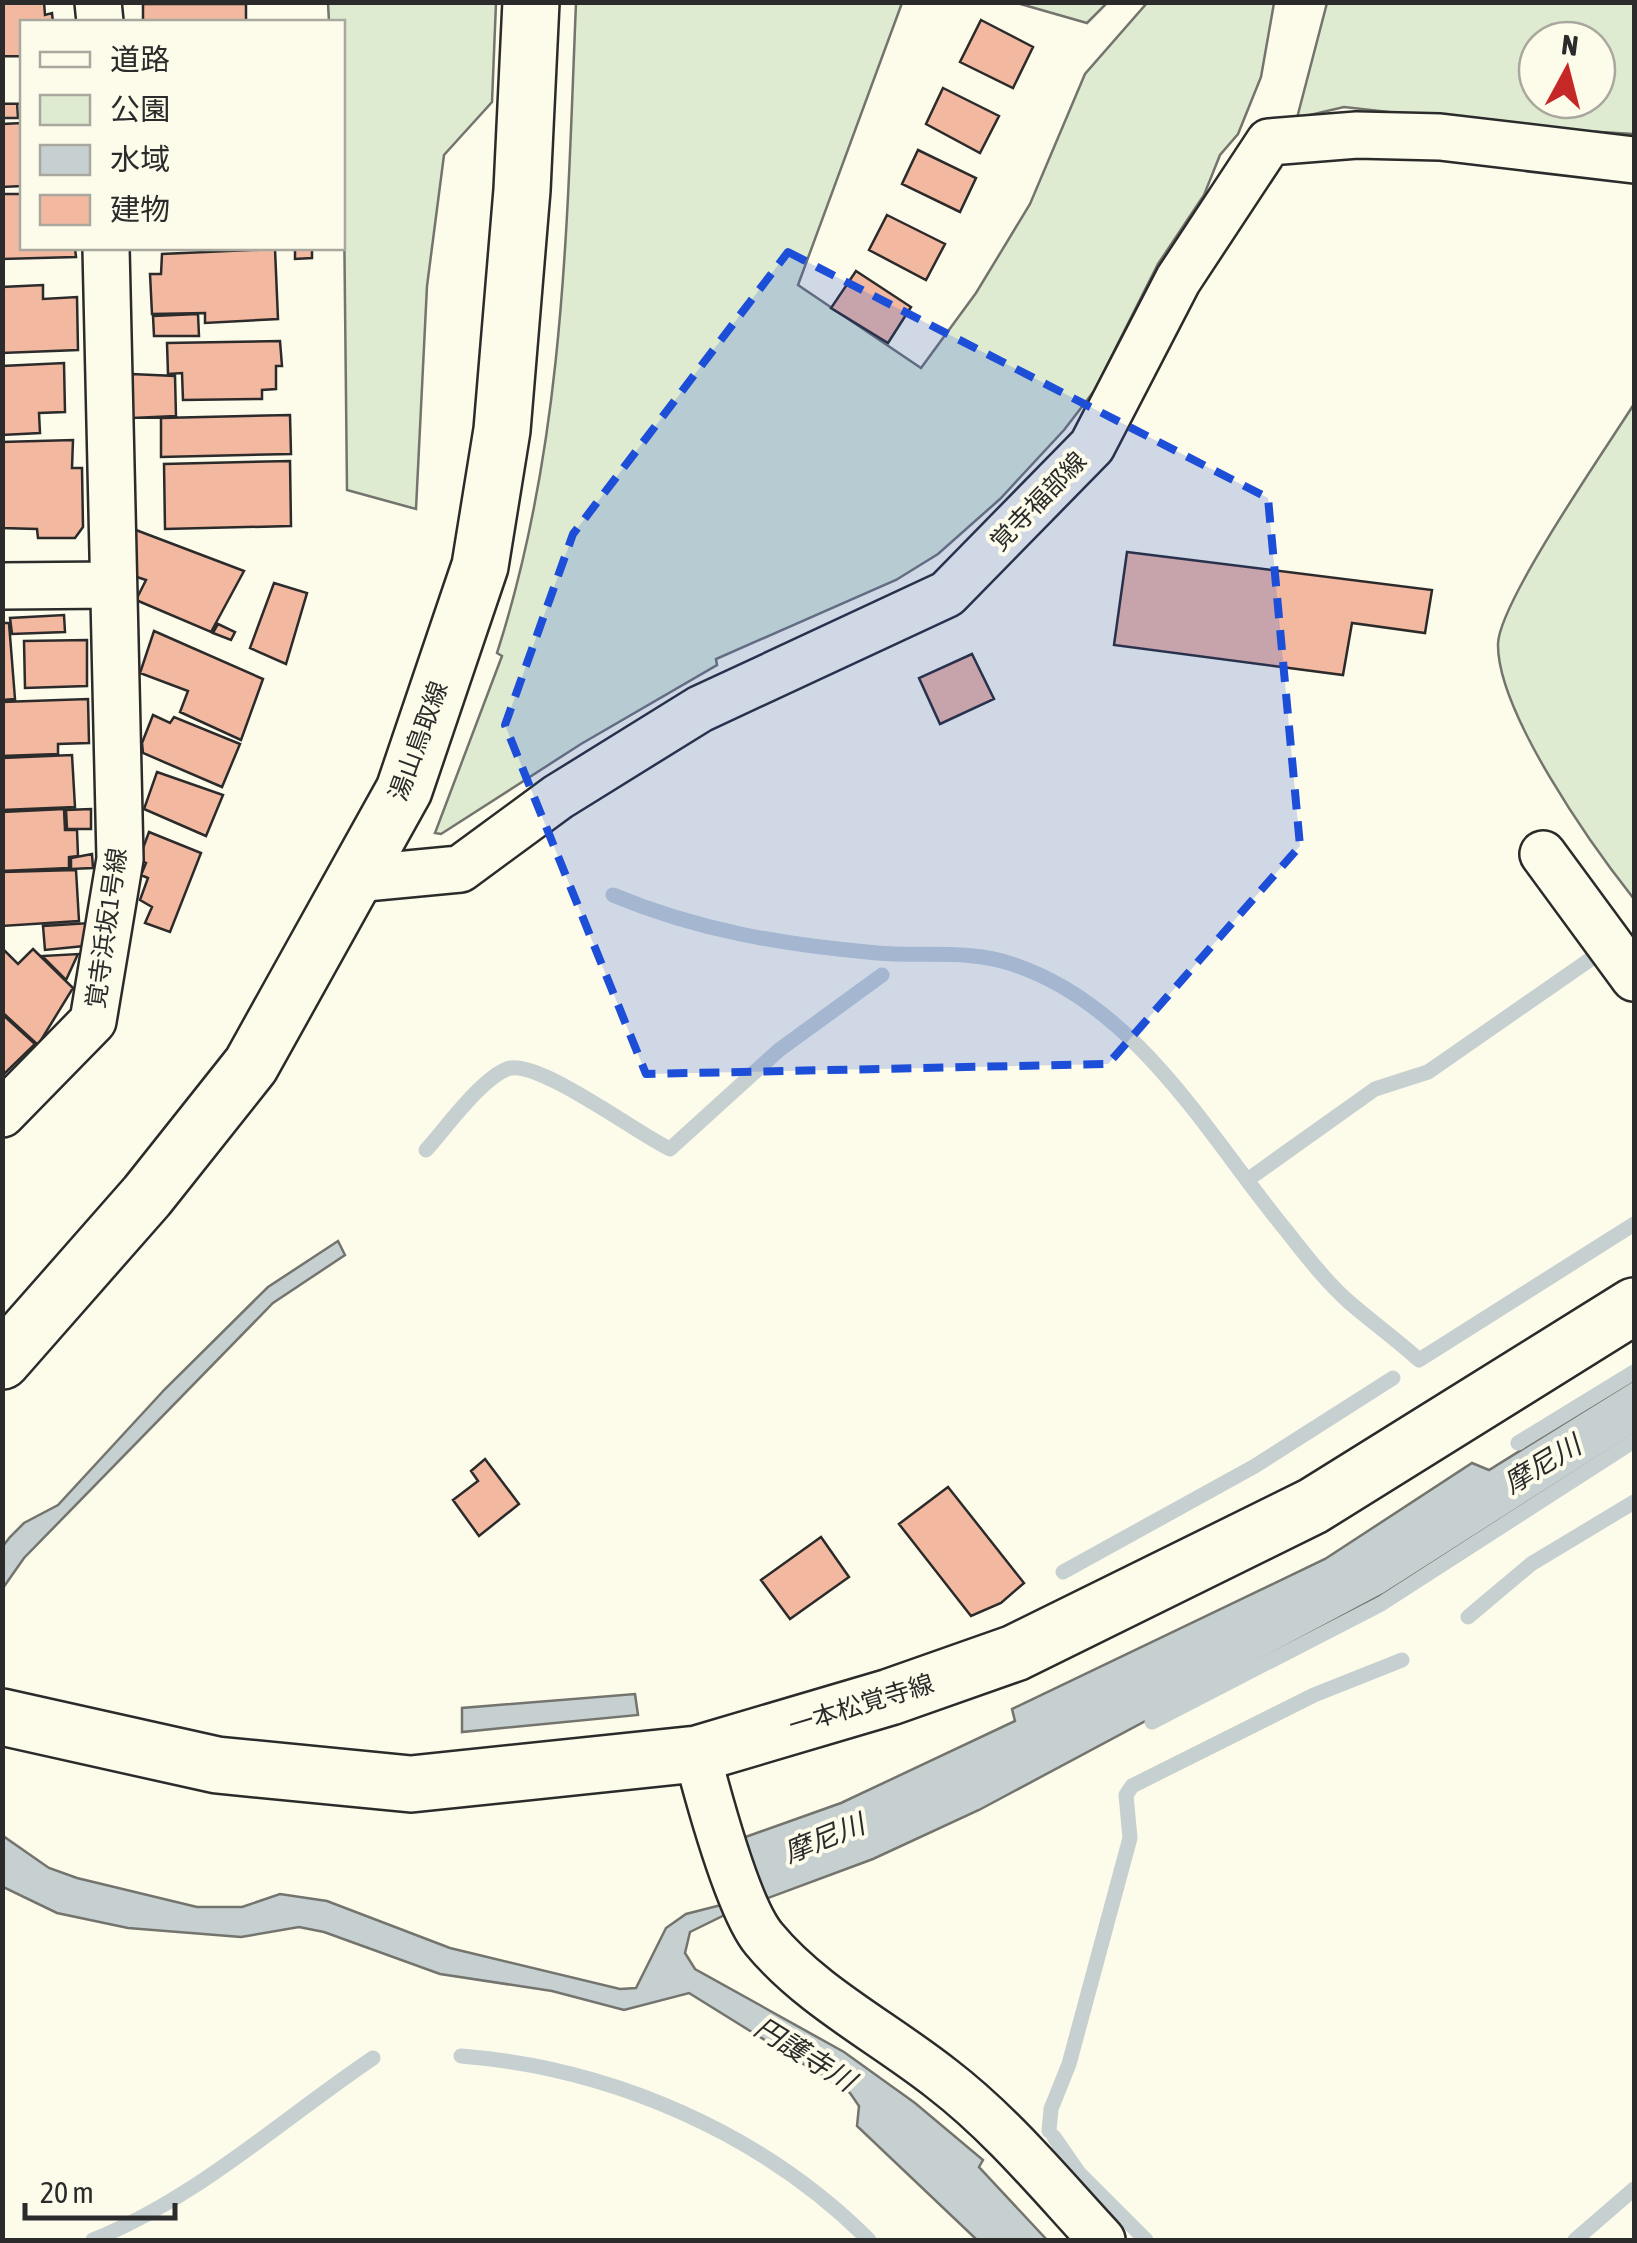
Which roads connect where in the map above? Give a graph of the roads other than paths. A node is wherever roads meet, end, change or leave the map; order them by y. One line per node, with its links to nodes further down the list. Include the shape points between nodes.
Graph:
1 (531, 2): 7 (main road, 湯山鳥取線, via 502,430 480,566 404,790)
2 (1634, 160): 7 (street, 覚寺福部線, via 1440,137 1268,142 1178,280 1092,446 948,594 700,709 558,797 460,869)
3 (106, 250): 5 (street, 覚寺浜坂1号線)
4 (2, 586): 5 (street)
5 (113, 586): 9 (street, 覚寺浜坂1号線, via 120,859 94,1020)
6 (1544, 854): 8 (street)
7 (355, 879): 11 (main road, 湯山鳥取線, via 252,1065 148,1196)
8 (1634, 978)
9 (2, 1114)
10 (1634, 1306): 13 (main road, 一本松覚寺線, via 1313,1506 1015,1653 890,1697)
11 (2, 1361)
12 (2, 1717): 13 (main road, 一本松覚寺線, via 217,1765 411,1784)
13 (703, 1778): 14 (street, via 752,1920 795,1972 946,2081)
14 (1102, 2240)

